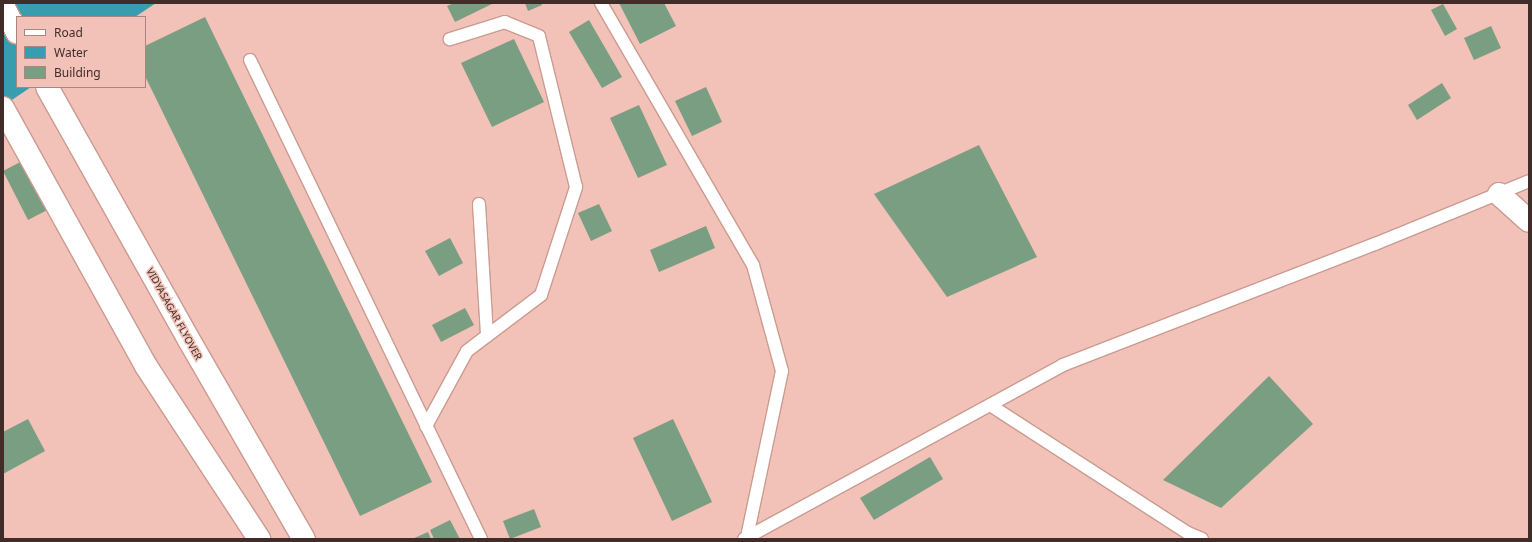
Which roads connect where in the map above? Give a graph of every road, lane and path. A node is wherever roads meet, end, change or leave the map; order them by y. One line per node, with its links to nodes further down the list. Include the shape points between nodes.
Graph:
1 (601, 3): 15 (lane, via 753,265 782,371)
2 (3, 6): 3 (main road)
3 (16, 30)
4 (450, 39): 12 (lane, via 505,22 538,36 576,187 541,295)
5 (250, 60): 14 (lane)
6 (48, 88): 17 (main road, VIDYASAGAR FLYOVER)
7 (3, 108): 16 (main road, via 146,366)
8 (1529, 181): 9 (lane)
9 (1499, 194): 11 (main road); 13 (lane, via 1063,366)
10 (479, 204): 12 (lane)
11 (1529, 221)
12 (487, 336): 14 (lane, via 467,351)
13 (990, 405): 15 (lane); 19 (lane, via 1188,534)
14 (426, 426): 18 (lane)
15 (746, 538)
16 (259, 539)
17 (304, 539)
18 (481, 539)
19 (1202, 539)

